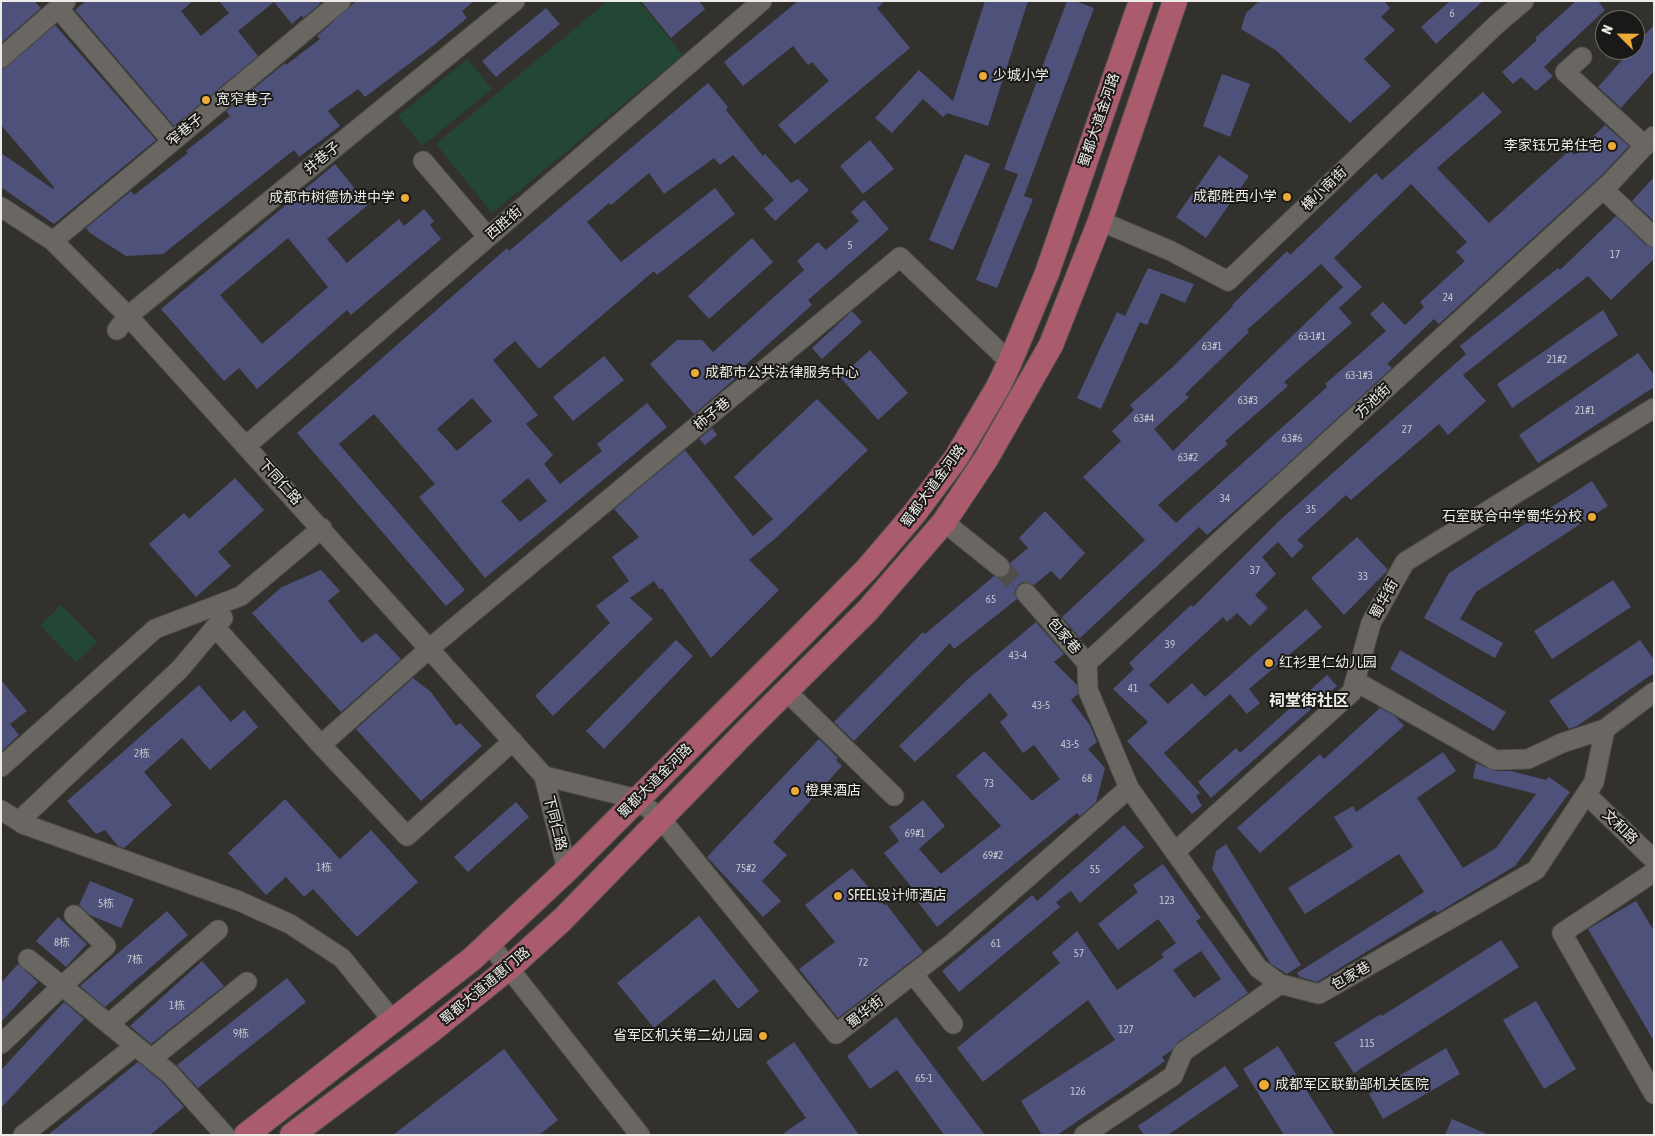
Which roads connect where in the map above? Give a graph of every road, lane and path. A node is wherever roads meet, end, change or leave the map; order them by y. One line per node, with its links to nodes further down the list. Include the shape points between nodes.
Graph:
1 (340, 1): 10 (street, 窄巷子)
2 (515, 1): 19 (street, 井巷子)
3 (762, 1): 16 (street, 西胜街)
4 (1141, 1): 21 (main road, 蜀都大道金河路, via 1047,273)
5 (1175, 1): 15 (main road, 蜀都大道金河路)
6 (1524, 1): 15 (street, 横小南街, via 1496,24 1228,281 1171,251)
7 (62, 5): 9 (street); 10 (street)
8 (1582, 57): 11 (street, via 1565,72)
9 (1, 58)
10 (172, 141): 18 (street, 窄巷子)
11 (1649, 141): 13 (street, 方池街)
12 (423, 161): 16 (street)
13 (1603, 189): 17 (street); 31 (street, 方池街)
14 (1, 207): 18 (street, 下同仁路)
15 (1100, 221): 24 (main road, 蜀都大道金河路, via 1051,345 986,459)
16 (488, 237): 23 (street, 西胜街)
17 (1654, 237)
18 (53, 241): 19 (street, 下同仁路)
19 (128, 316): 20 (street, 井巷子); 23 (street, 下同仁路)
20 (117, 330)
21 (1010, 362): 30 (street, 柿子巷, via 900,257); 43 (main road, 蜀都大道金河路, via 956,458 914,514 867,569)
22 (1654, 408): 32 (street, 蜀华街, via 1404,562 1371,623)
23 (247, 445): 25 (street, 下同仁路)
24 (944, 522): 26 (street); 33 (main road, 蜀都大道金河路, via 868,610)
25 (322, 528): 28 (street); 30 (street, 下同仁路)
26 (1000, 567)
27 (1026, 593): 31 (street, 包家巷)
28 (241, 596): 29 (street); 38 (street, via 155,630)
29 (215, 627): 37 (street); 46 (street, via 180,669)
30 (430, 648): 36 (street, 下同仁路); 37 (street)
31 (1088, 663): 40 (street, 包家巷, via 1088,690)
32 (1355, 681): 35 (street, via 1496,760 1528,759 1562,743); 47 (street, 蜀华街, via 1352,692)
33 (786, 691): 42 (street); 45 (main road, 蜀都大道金河路)
34 (1654, 692): 35 (street)
35 (1605, 729): 41 (street, 包家巷, via 1594,782)
36 (513, 741): 37 (street, via 407,836); 39 (street, 下同仁路)
37 (321, 745)
38 (1, 767)
39 (544, 776): 43 (street, 下同仁路); 49 (street, 下同仁路)
40 (1129, 788): 47 (street, 包家巷); 57 (street, 蜀华街, via 953,943)
41 (1586, 794): 48 (street, 文和路); 59 (street, 包家巷, via 1536,870 1319,994)
42 (894, 796)
43 (637, 799): 45 (street, 蜀华街); 49 (main road, 蜀都大道金河路); 51 (main road)
44 (1, 810): 46 (street)
45 (661, 819): 51 (main road, 蜀都大道通惠门路); 57 (street, 蜀华街, via 836,1034)
46 (18, 821): 61 (street, via 239,901 290,924 342,958)
47 (1176, 851): 59 (street, 包家巷, via 1258,968)
48 (1654, 860)
49 (567, 870): 54 (main road)
50 (1654, 872): 67 (street, via 1562,933)
51 (588, 894): 56 (main road, 蜀都大道通惠门路)
52 (74, 916): 60 (street, via 106,946)
53 (218, 930): 62 (street)
54 (489, 943): 56 (street); 61 (main road)
55 (28, 959): 60 (street)
56 (510, 967): 71 (main road, 蜀都大道通惠门路); 72 (street)
57 (913, 974): 63 (street)
58 (247, 982): 66 (street)
59 (1280, 984): 73 (street, via 1183,1052 1173,1076)
60 (62, 986): 62 (street); 64 (street)
61 (393, 1021): 70 (main road)
62 (109, 1024): 65 (street)
63 (953, 1024)
64 (1, 1044)
65 (135, 1046): 66 (street); 68 (street)
66 (151, 1059): 69 (street, via 170,1074)
67 (1654, 1094)
68 (23, 1135)
69 (225, 1135)
70 (246, 1135)
71 (292, 1135)
72 (640, 1135)
73 (1084, 1135)

